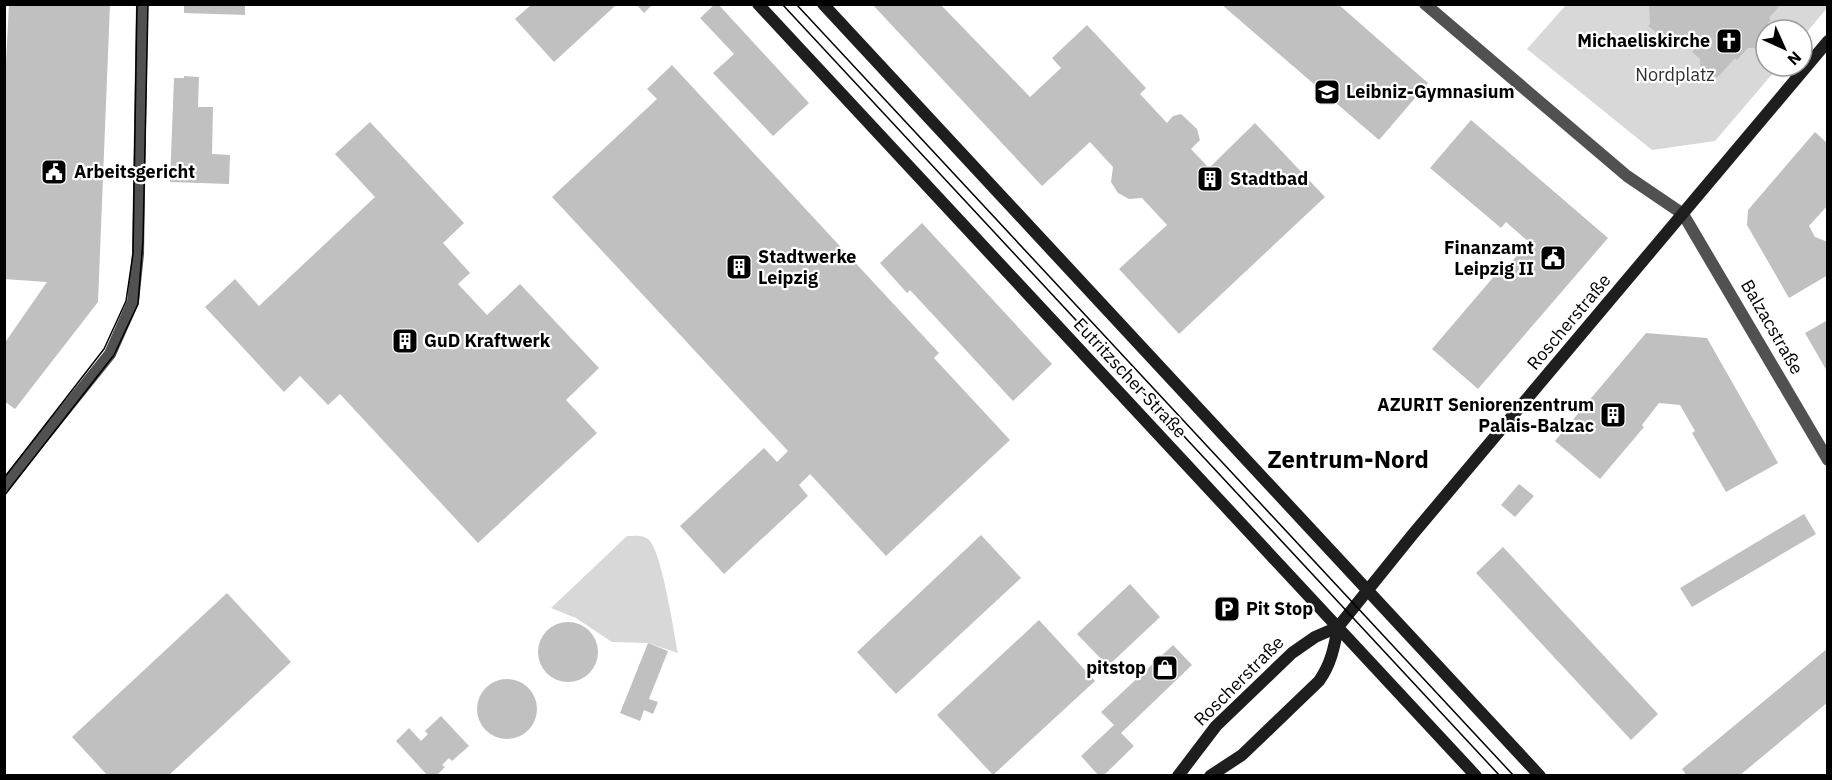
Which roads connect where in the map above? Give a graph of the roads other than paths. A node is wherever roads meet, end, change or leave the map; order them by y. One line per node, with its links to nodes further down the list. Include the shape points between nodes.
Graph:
1 (142, 4): 8 (street, via 138,254 132,302 110,354)
2 (758, 4): 10 (main road, Eutritzscher Straße)
3 (823, 4): 9 (main road, Eutritzscher Straße)
4 (1425, 4): 6 (street, via 1639,185)
5 (1827, 41): 6 (main road, Roscherstraße)
6 (1683, 214): 7 (street, Balzacstraße); 9 (main road, Roscherstraße)
7 (1827, 460)
8 (4, 486)
9 (1367, 591): 10 (main road, Roscherstraße); 14 (main road, Eutritzscher Straße)
10 (1338, 627): 11 (main road, Roscherstraße, via 1292,653 1216,726); 12 (main road, Roscherstraße, via 1333,656 1319,681 1242,755); 13 (main road, Eutritzscher Straße)
11 (1178, 776)
12 (1210, 776)
13 (1476, 776)
14 (1540, 776)

